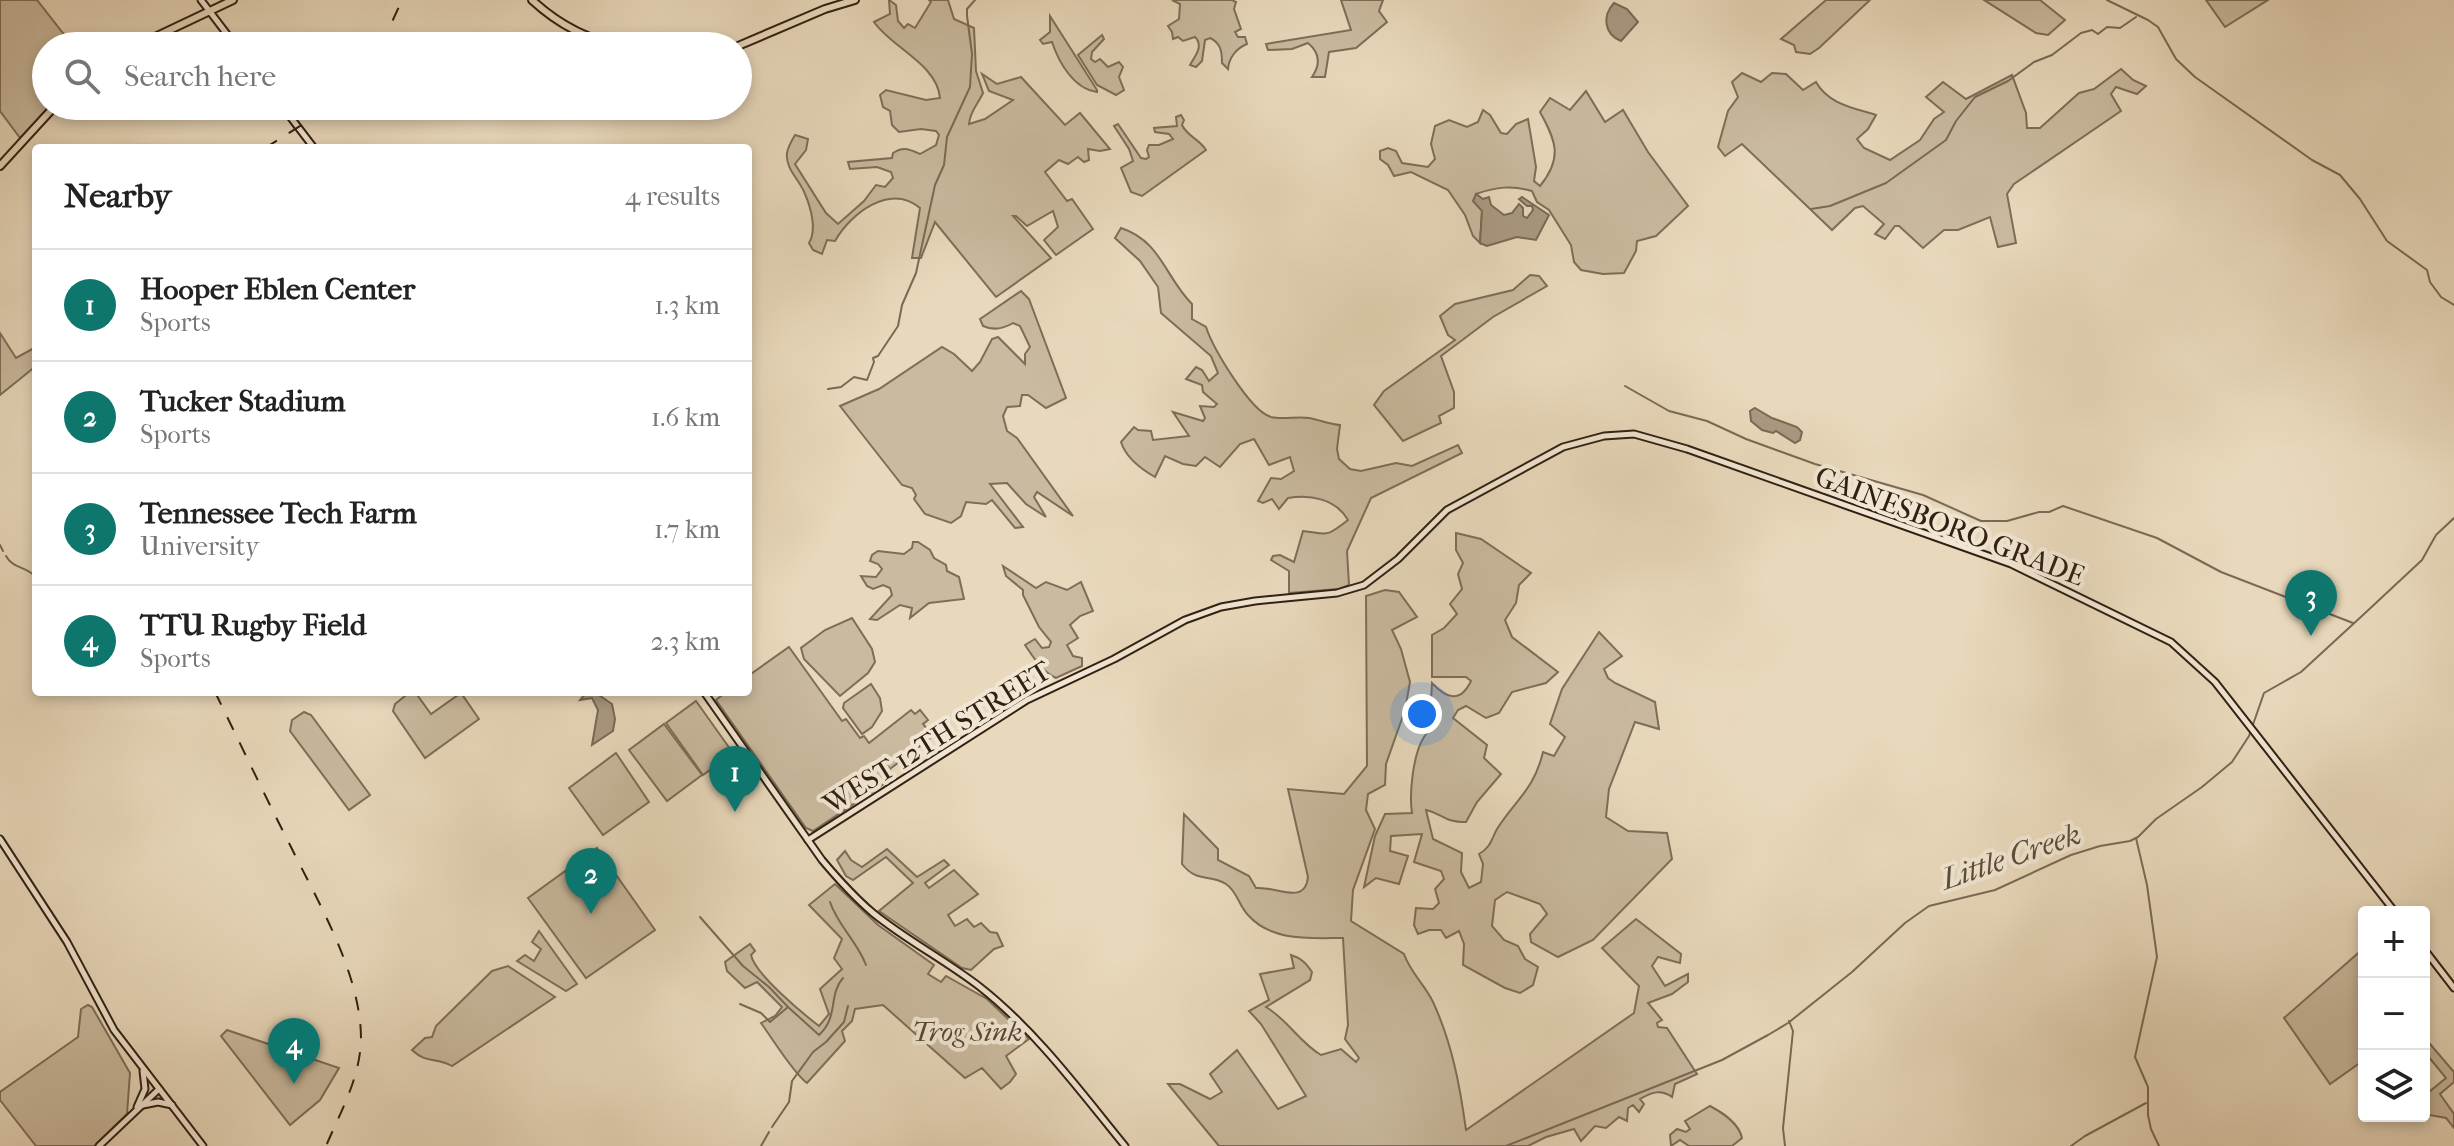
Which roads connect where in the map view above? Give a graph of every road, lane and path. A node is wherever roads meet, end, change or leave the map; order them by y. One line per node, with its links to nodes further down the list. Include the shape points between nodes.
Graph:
1 (201, 0): 5 (main road)
2 (233, 0): 5 (main road)
3 (532, 0): 8 (main road)
4 (855, 0): 9 (main road)
5 (209, 11): 6 (main road); 7 (main road)
6 (165, 32)
7 (225, 32)
8 (576, 32)
9 (752, 40)
10 (42, 120): 13 (main road)
11 (293, 120): 12 (main road)
12 (311, 144)
13 (0, 166)
14 (1432, 523): 17 (main road, WEST 12TH STREET, via 1364,585 1204,612 1052,686); 18 (main road, GAINESBORO GRADE, via 1464,499 1563,447 1604,436 1645,436 1978,552 2073,592 2185,653 2215,682)
15 (707, 696): 17 (main road)
16 (0, 839): 21 (main road, via 67,942 114,1030)
17 (808, 840): 28 (main road, via 874,914 1008,1011)
18 (2390, 906)
19 (2430, 957): 20 (main road)
20 (2454, 988)
21 (142, 1067): 22 (main road); 25 (main road, via 145,1089)
22 (159, 1089): 23 (main road); 24 (main road)
23 (142, 1105): 24 (main road); 25 (main road)
24 (172, 1105): 27 (main road)
25 (133, 1114): 26 (main road)
26 (99, 1146)
27 (203, 1146)
28 (1125, 1146)

